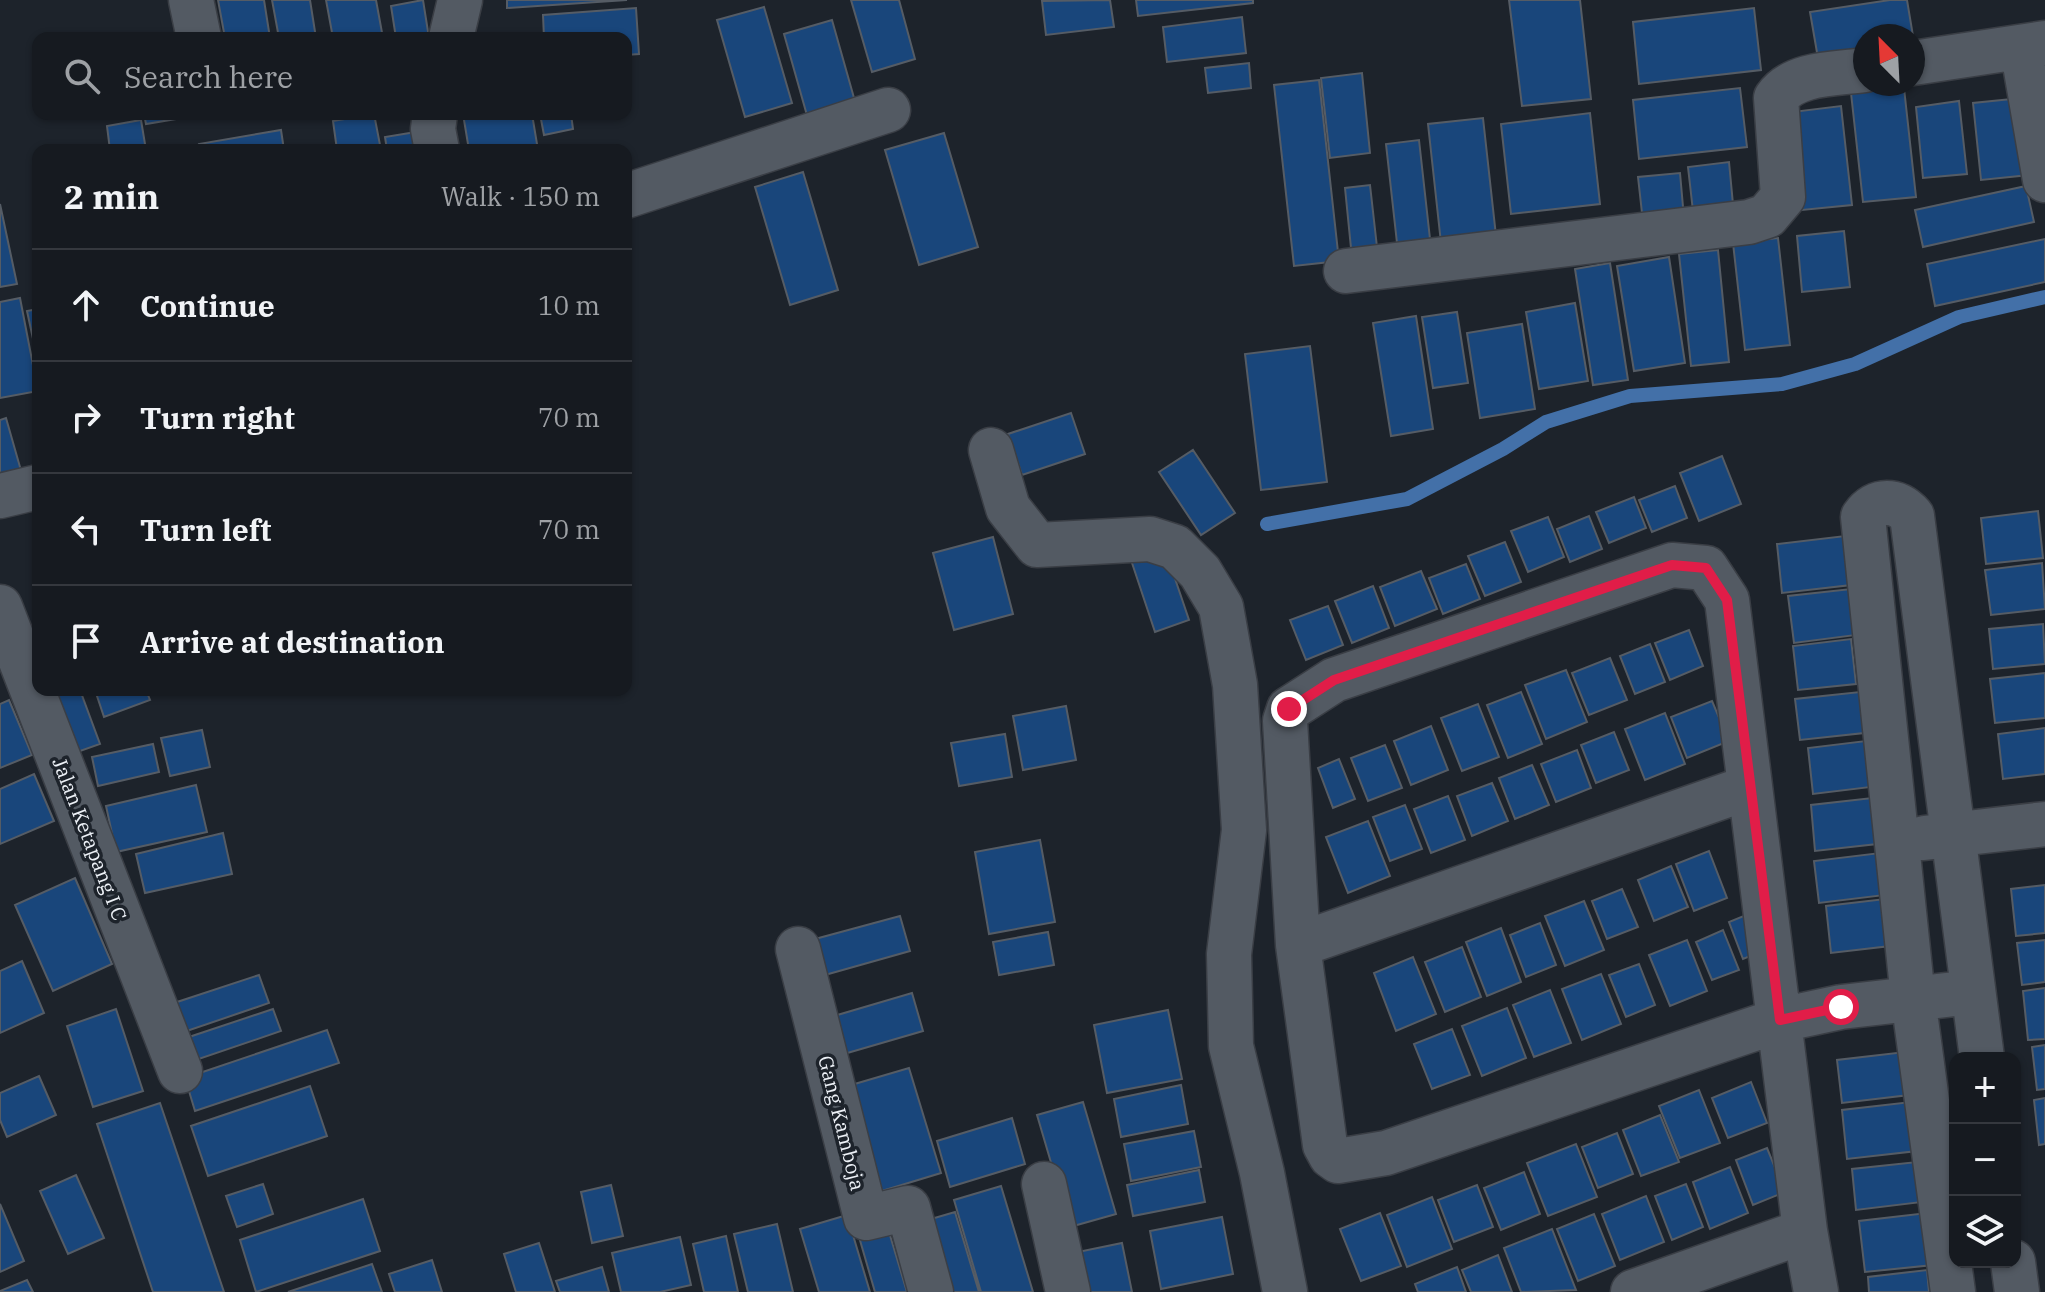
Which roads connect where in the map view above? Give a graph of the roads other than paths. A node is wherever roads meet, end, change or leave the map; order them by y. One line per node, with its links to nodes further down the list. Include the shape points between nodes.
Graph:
1 (191, 0): 3 (street)
2 (460, 0): 4 (street)
3 (198, 32)
4 (452, 32)
5 (2034, 45): 6 (street); 11 (street)
6 (1925, 61)
7 (1853, 72): 13 (street, via 1796,81 1776,98 1783,197 1767,216)
8 (888, 110): 12 (street)
9 (434, 120): 10 (street)
10 (436, 144)
11 (2045, 180)
12 (632, 194)
13 (1346, 271)
14 (991, 450): 36 (street, via 1008,508 1037,545 1150,539 1175,547 1210,589 1235,685 1244,830 1229,954 1231,1046)
15 (32, 488): 16 (street)
16 (0, 496)
17 (0, 607): 18 (street, Jalan Ketapang I C)
18 (32, 689)
19 (35, 696): 30 (street, Jalan Ketapang I C)
20 (1750, 787): 24 (street); 24 (street, via 1727,600 1706,568 1672,565 1334,680 1289,709 1285,721); 28 (street)
21 (2045, 824): 22 (street)
22 (1951, 835): 23 (street); 23 (street, via 1912,516 1893,503 1877,504 1863,517); 26 (street)
23 (1898, 841): 27 (street)
24 (1298, 945): 28 (street, via 1325,1145 1338,1161 1386,1153)
25 (798, 949): 34 (street, Gang Kamboja, via 866,1218 908,1208)
26 (1972, 992): 27 (street); 29 (street)
27 (1913, 998): 28 (street); 39 (street)
28 (1780, 1020): 32 (street)
29 (1981, 1052)
30 (180, 1071)
31 (1044, 1184): 35 (street)
32 (1805, 1231): 37 (street); 38 (street)
33 (2014, 1268): 40 (street)
34 (931, 1292)
35 (1068, 1292)
36 (1285, 1292)
37 (1633, 1292)
38 (1816, 1292)
39 (1953, 1292)
40 (2017, 1292)

